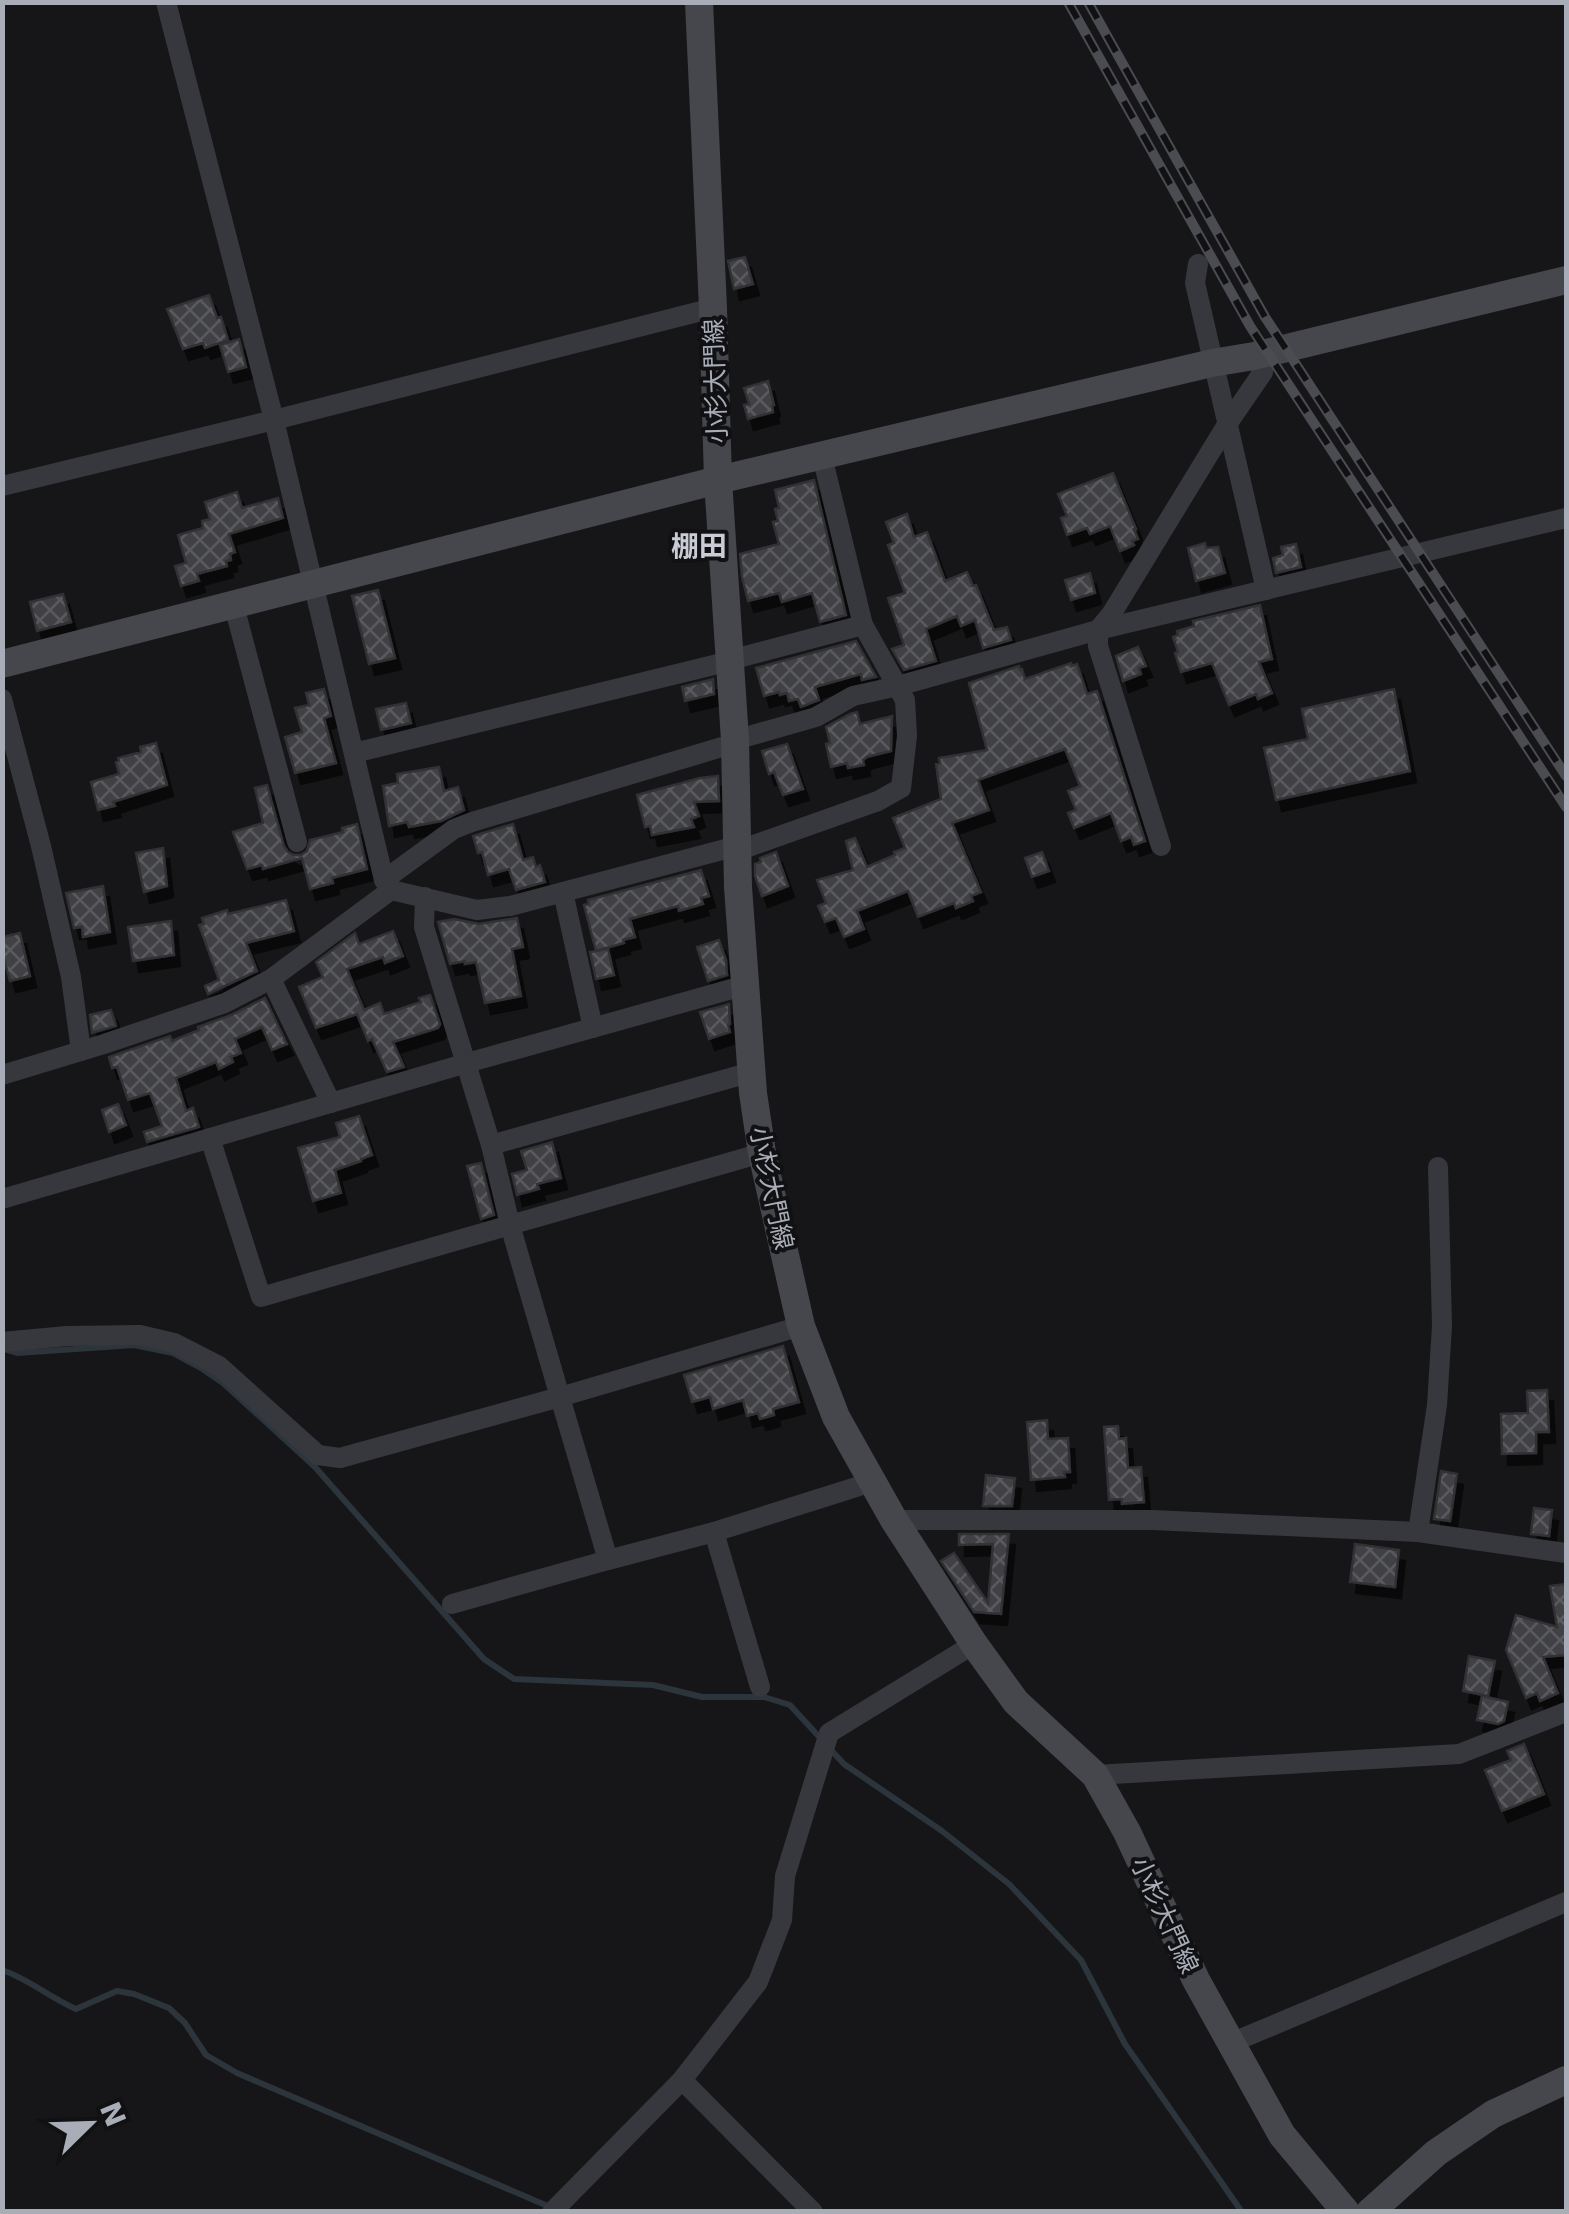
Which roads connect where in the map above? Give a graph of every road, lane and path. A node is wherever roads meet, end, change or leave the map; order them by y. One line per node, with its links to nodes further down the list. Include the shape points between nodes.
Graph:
1 (166, 2): 8 (street)
2 (699, 2): 5 (main road, 小杉大門線)
3 (1198, 264): 7 (street, via 1195,283)
4 (1566, 280): 6 (main road)
5 (713, 308): 8 (street); 11 (main road, 小杉大門線)
6 (1254, 356): 7 (main road); 9 (street, via 1264,372)
7 (1212, 363): 9 (street); 10 (main road)
8 (274, 420): 12 (street); 14 (street)
9 (1228, 423): 15 (street); 18 (street)
10 (822, 456): 11 (main road); 17 (street)
11 (718, 480): 14 (main road); 19 (main road, 小杉大門線)
12 (2, 486)
13 (1566, 518): 15 (street)
14 (312, 586): 16 (main road); 24 (street)
15 (1266, 590): 18 (street)
16 (234, 606): 20 (main road); 25 (street)
17 (863, 625): 19 (street); 21 (street)
18 (1098, 630): 21 (street); 26 (street)
19 (730, 660): 23 (main road, 小杉大門線); 24 (street)
20 (2, 664)
21 (898, 686): 23 (street, via 853,696 816,717); 27 (street, via 907,736 901,788)
22 (2, 699): 34 (street, via 72,977)
23 (736, 742): 27 (main road, 小杉大門線); 28 (street, via 454,829)
24 (354, 753): 28 (street)
25 (297, 842)
26 (1161, 846)
27 (737, 848): 29 (street); 32 (main road, 小杉大門線)
28 (388, 885): 30 (street); 31 (street)
29 (563, 892): 30 (street, via 477,910); 33 (street)
30 (425, 897): 35 (street, via 424,927)
31 (271, 979): 34 (street, via 225,1002); 38 (street)
32 (746, 984): 33 (street); 36 (main road, 小杉大門線)
33 (593, 1028): 35 (street)
34 (81, 1051): 37 (street)
35 (467, 1063): 38 (street); 40 (street)
36 (752, 1072): 40 (street); 41 (main road, 小杉大門線)
37 (2, 1075)
38 (331, 1103): 39 (street)
39 (210, 1138): 43 (street); 44 (street, via 261,1297)
40 (491, 1145): 44 (street)
41 (762, 1153): 44 (street); 45 (main road, 小杉大門線)
42 (1438, 1167): 51 (street, via 1442,1326)
43 (2, 1200)
44 (510, 1225): 47 (street)
45 (801, 1326): 47 (street); 48 (main road, 小杉大門線, via 836,1416)
46 (2, 1342): 47 (street, via 140,1334 174,1343 219,1366 318,1455 340,1458)
47 (560, 1397): 53 (street)
48 (872, 1482): 49 (main road, 小杉大門線); 50 (street)
49 (894, 1520): 51 (street, via 1154,1520); 55 (main road, 小杉大門線)
50 (714, 1532): 53 (street); 56 (street)
51 (1418, 1532): 52 (street)
52 (1566, 1553)
53 (608, 1560): 54 (street)
54 (452, 1604)
55 (974, 1644): 58 (main road, 小杉大門線, via 1016,1702); 61 (street, via 829,1733 785,1876 782,1920 758,1982)
56 (760, 1687)
57 (1566, 1712): 58 (street, via 1458,1754)
58 (1095, 1775): 60 (main road, 小杉大門線)
59 (1566, 1902): 60 (street)
60 (1230, 2043): 65 (main road, 小杉大門線, via 1282,2135)
61 (682, 2080): 63 (street); 64 (street)
62 (1566, 2080): 66 (main road, via 1494,2114 1436,2152)
63 (552, 2212)
64 (813, 2212)
65 (1346, 2212)
66 (1370, 2212)

